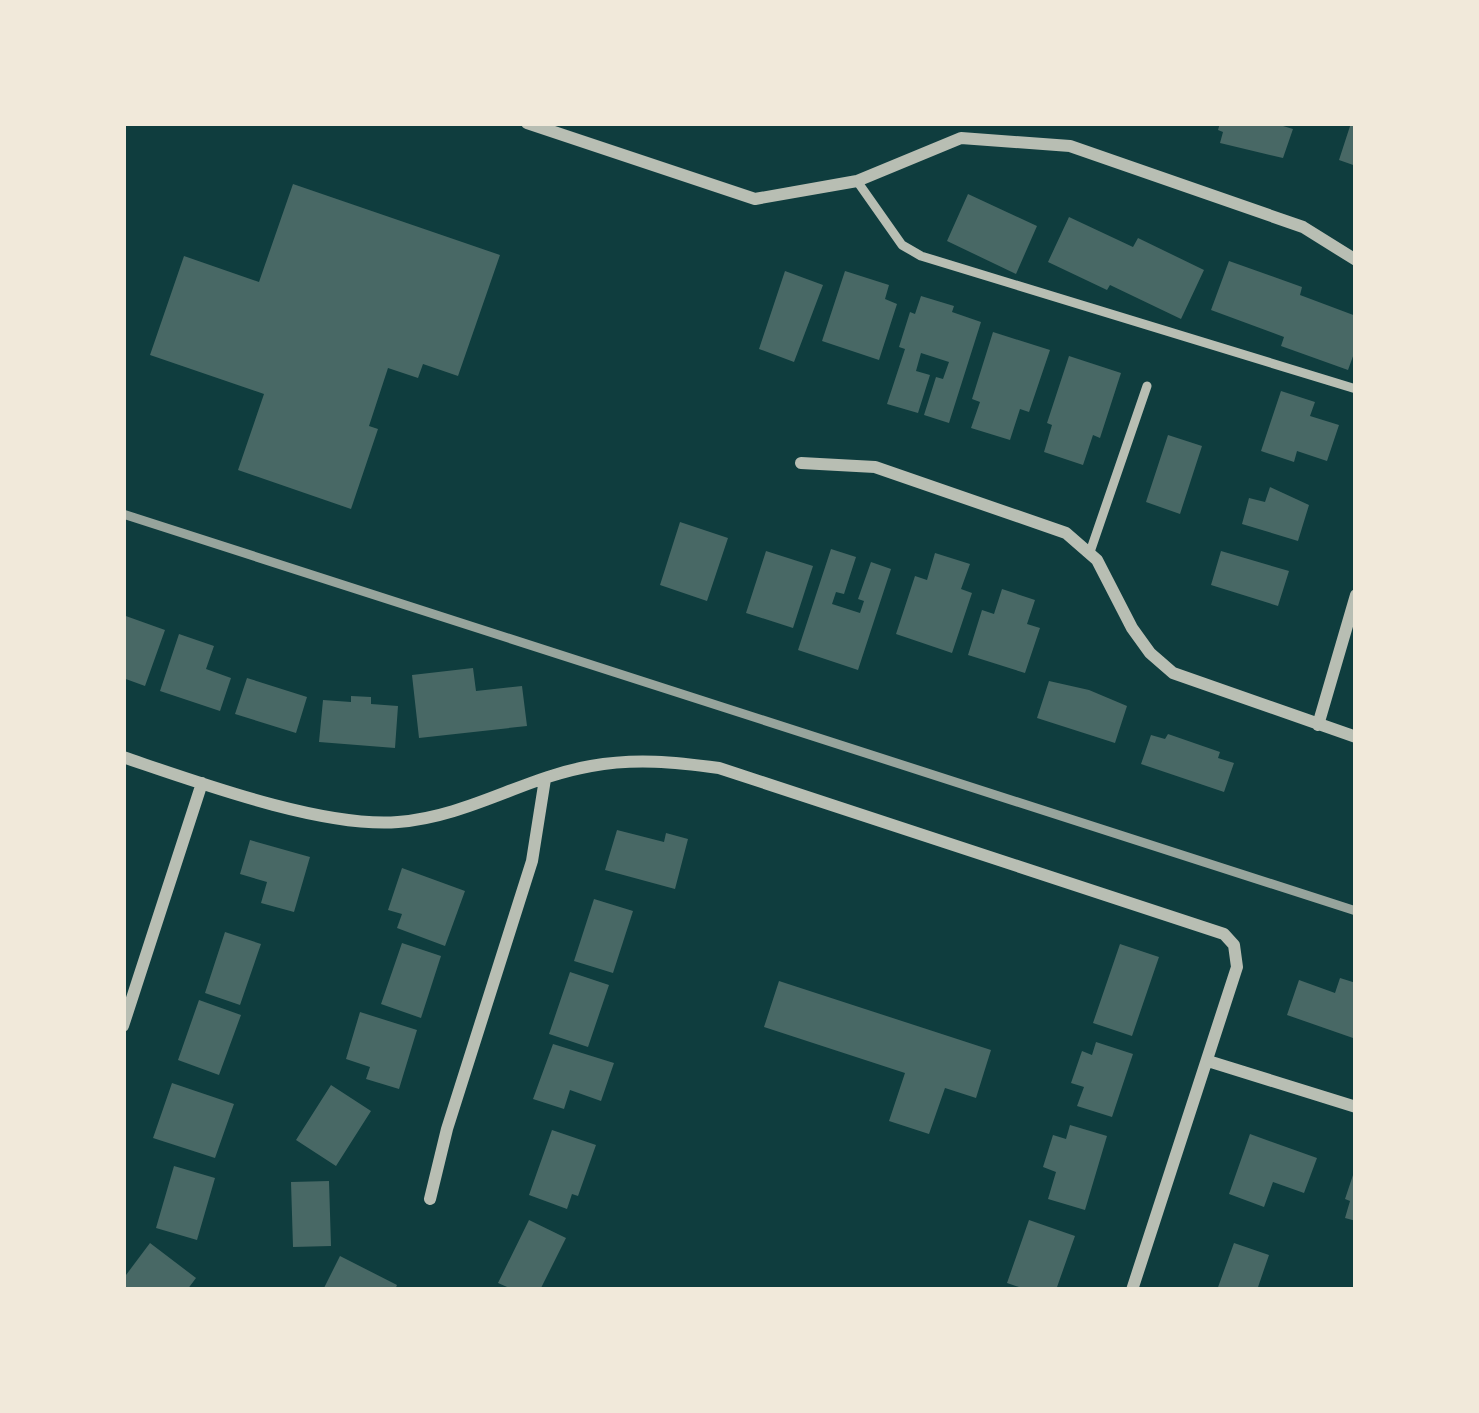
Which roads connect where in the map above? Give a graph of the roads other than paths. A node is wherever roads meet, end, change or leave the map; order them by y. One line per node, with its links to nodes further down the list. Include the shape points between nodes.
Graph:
1 (526, 123): 2 (street, via 755,200)
2 (856, 181): 3 (street, via 961,138 1070,146 1303,227); 5 (lane, via 902,244 921,256)
3 (1356, 260)
4 (1147, 386): 7 (lane)
5 (1356, 388)
6 (800, 463): 7 (street, via 875,467 1066,532)
7 (1090, 552): 9 (street, via 1132,628 1173,674)
8 (1356, 595): 9 (street)
9 (1318, 725): 10 (street)
10 (1356, 736)
11 (123, 757): 13 (street)
12 (544, 779): 13 (street, via 452,814 395,822 339,819); 15 (street, via 654,759 719,768 1225,934 1237,967); 17 (street, via 532,861)
13 (202, 783): 14 (street)
14 (123, 1026)
15 (1208, 1061): 16 (street); 18 (street)
16 (1356, 1107)
17 (430, 1199)
18 (1132, 1290)

